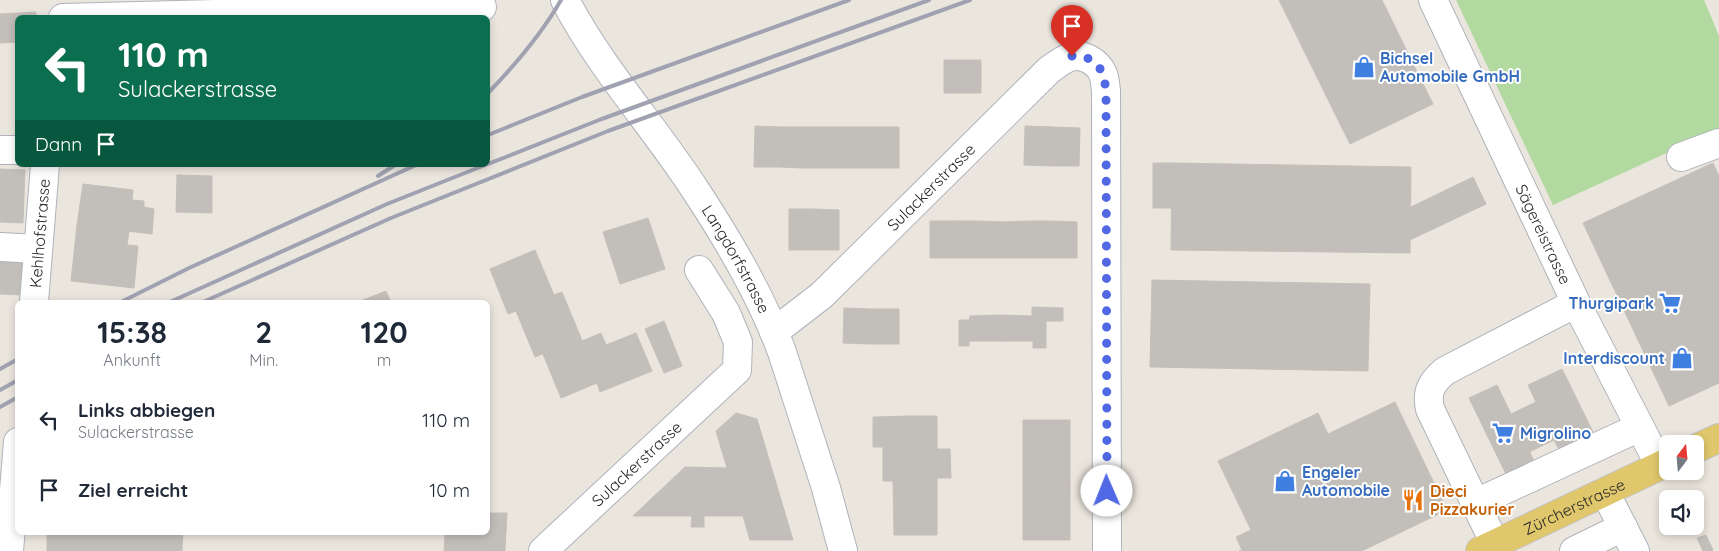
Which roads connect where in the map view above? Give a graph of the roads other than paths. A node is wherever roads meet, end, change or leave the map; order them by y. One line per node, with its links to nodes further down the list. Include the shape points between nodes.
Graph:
1 (62, 0): 5 (street)
2 (565, 0): 17 (street, Langdorfstrasse, via 610,74 696,190 736,255)
3 (1433, 0): 16 (street, Sägereistrasse)
4 (482, 7): 6 (street)
5 (62, 15)
6 (177, 15)
7 (1719, 142): 10 (street)
8 (0, 150): 9 (street)
9 (15, 150)
10 (1681, 157)
11 (45, 167): 13 (street, Kehlhofstrasse)
12 (0, 247): 13 (street)
13 (38, 249): 15 (street, Kehlhofstrasse)
14 (699, 270): 29 (street, Sulackerstrasse, via 726,313 738,342 737,370)
15 (34, 300)
16 (1576, 302): 18 (street, Sägereistrasse); 25 (street, via 1445,371 1430,388 1430,409)
17 (774, 332): 30 (street, Langdorfstrasse, via 826,488); 31 (street, Sulackerstrasse, via 822,295 1049,70 1072,56 1082,56 1098,65 1104,75 1106,90)
18 (1640, 427): 21 (street, Sägereistrasse); 25 (street)
19 (1719, 438): 20 (main road)
20 (1704, 445)
21 (1659, 456)
22 (1659, 466): 24 (main road, Zürcherstrasse)
23 (15, 478): 28 (street)
24 (1605, 492): 26 (street); 27 (main road, Zürcherstrasse)
25 (1476, 504): 27 (street)
26 (1629, 539): 32 (street)
27 (1488, 547)
28 (9, 551)
29 (543, 551)
30 (843, 551)
31 (1107, 551)
32 (1574, 551)

